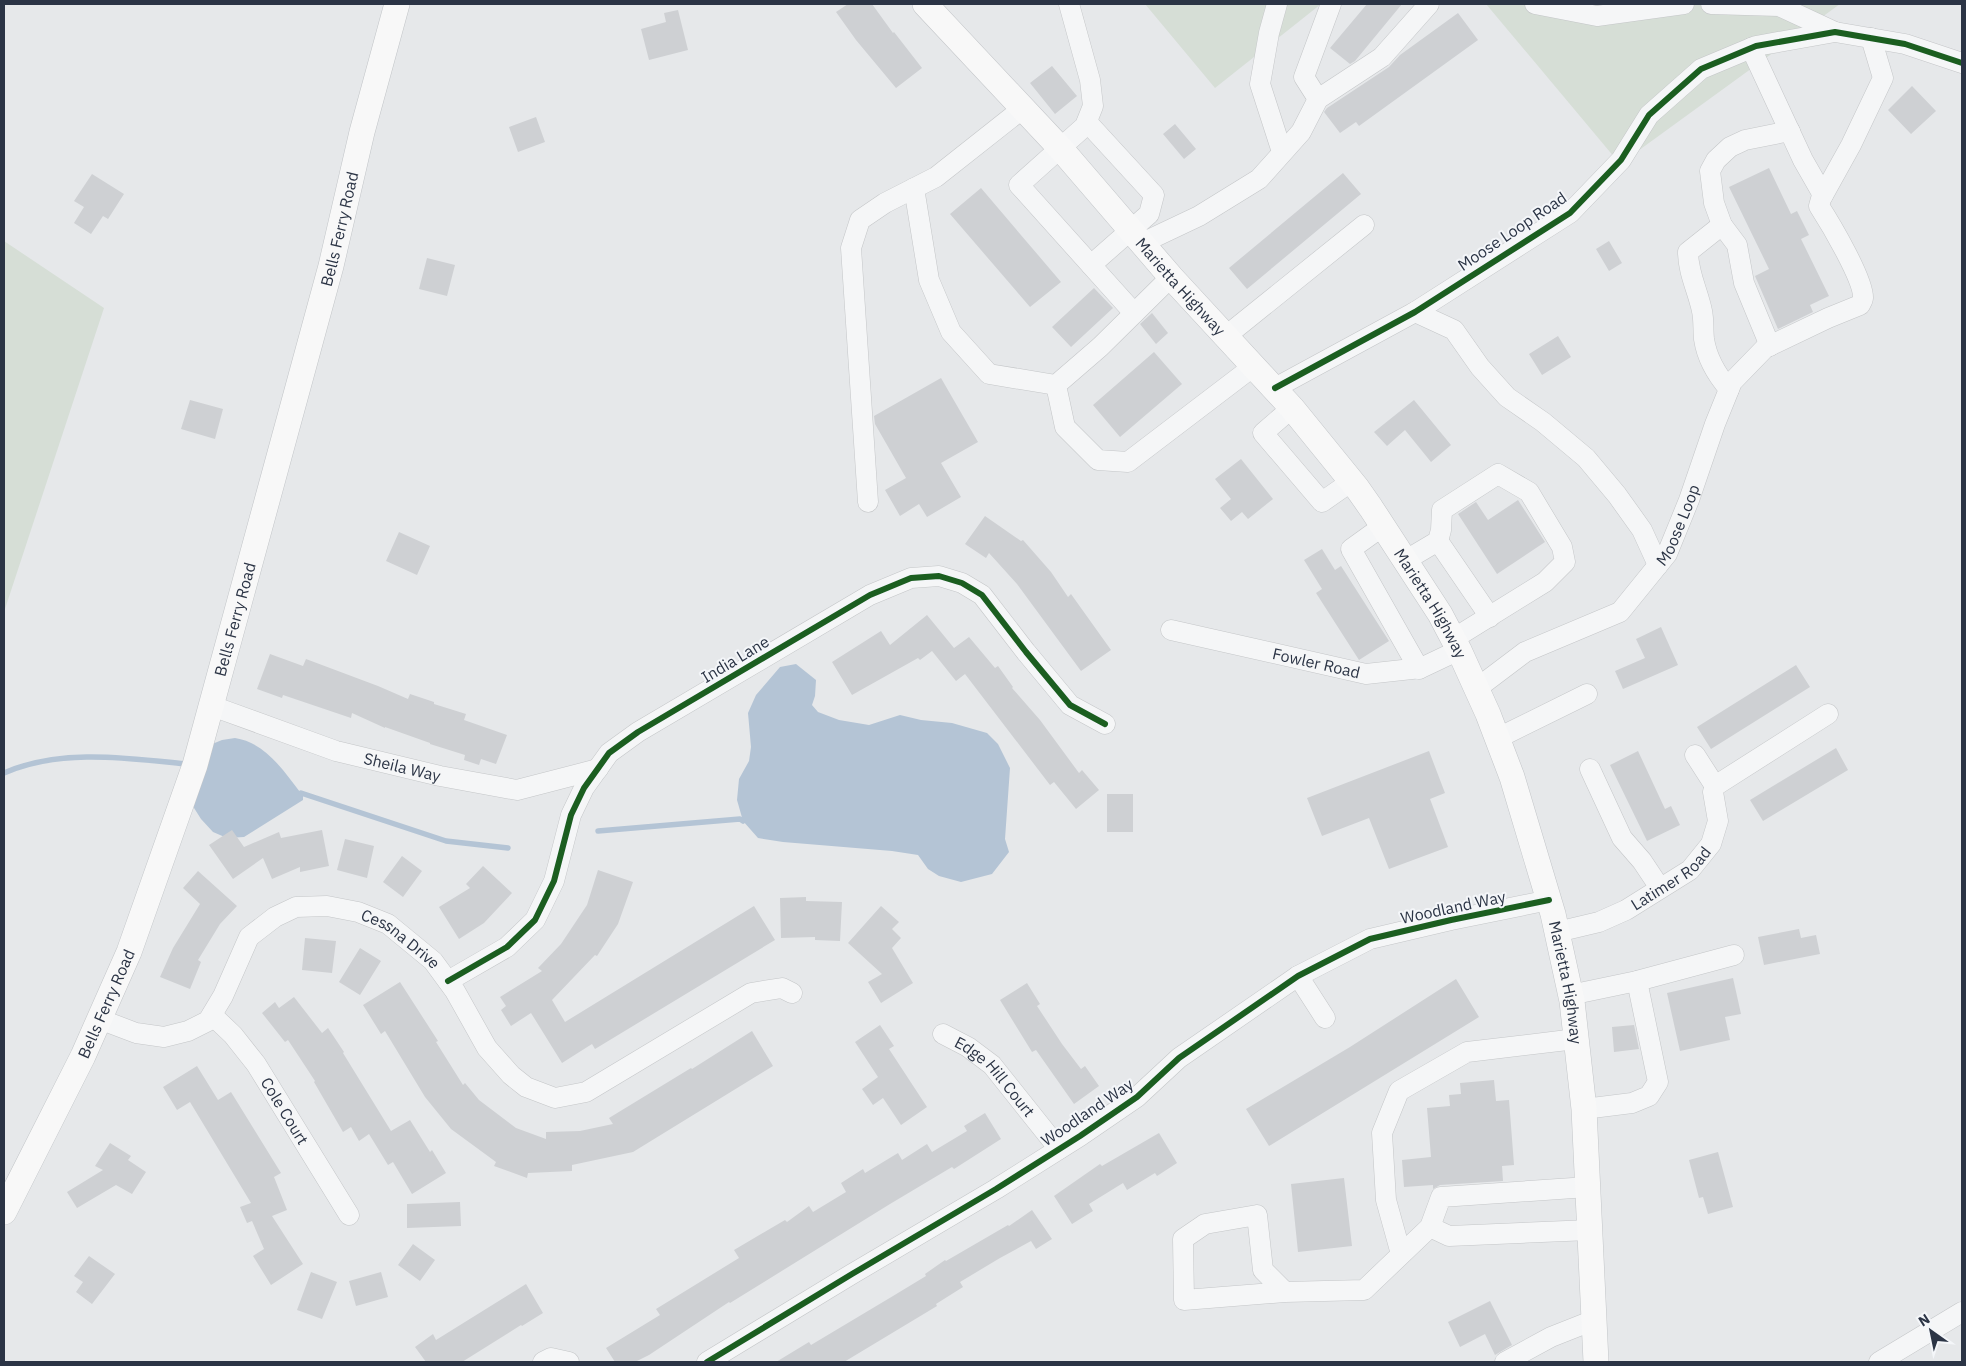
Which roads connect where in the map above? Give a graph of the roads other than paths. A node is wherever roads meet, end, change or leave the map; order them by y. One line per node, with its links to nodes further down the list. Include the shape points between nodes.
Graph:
1 (396, 4): 48 (main road, Bells Ferry Road, via 362,132 332,266)
2 (925, 4): 15 (main road, Marietta Highway)
3 (1069, 4): 16 (street, via 1094,106)
4 (1277, 4): 19 (street, via 1260,84)
5 (1331, 4): 14 (street, via 1304,77)
6 (1429, 4): 14 (street, via 1382,57)
7 (1534, 4): 8 (street, via 1597,16)
8 (1684, 4)
9 (1711, 4): 10 (street, via 1779,6)
10 (1835, 32): 11 (street, Moose Loop Road); 12 (street, Moose Loop Road)
11 (1870, 38): 13 (street, Moose Loop Road, via 1905,44); 21 (street, via 1883,78)
12 (1751, 48): 17 (street); 27 (street, Moose Loop Road, via 1701,69 1649,115 1621,160 1570,213)
13 (1962, 63)
14 (1318, 100): 19 (street, via 1301,132)
15 (1022, 109): 18 (main road, Marietta Highway); 20 (street, via 936,177)
16 (1087, 122): 18 (street); 24 (street, via 1154,195)
17 (1790, 131): 21 (street); 23 (street, via 1745,140 1730,147 1716,160 1710,171 1710,185)
18 (1061, 150): 24 (main road, Marietta Highway); 25 (street, via 1019,185)
19 (1282, 152): 24 (street, via 1259,179 1199,216)
20 (914, 188): 32 (street, via 929,280 950,332 989,374); 37 (street, via 860,220 851,248)
21 (1823, 195): 30 (street, Moose Loop, via 1819,206 1854,270 1863,299 1860,305)
22 (1364, 225): 29 (street)
23 (1722, 225): 30 (street, via 1737,245 1744,284); 34 (street, via 1688,252 1688,264 1703,313 1707,356)
24 (1137, 237): 25 (street); 26 (main road, Marietta Highway)
25 (1092, 266): 28 (street)
26 (1171, 277): 28 (street); 29 (main road, Marietta Highway)
27 (1414, 312): 33 (street, Moose Loop Road); 41 (street, via 1454,330 1506,397 1543,422 1586,458 1642,530)
28 (1134, 313): 32 (street)
29 (1226, 336): 31 (main road, Marietta Highway)
30 (1770, 346): 34 (street, Moose Loop, via 1732,382)
31 (1254, 366): 32 (street, via 1128,462 1098,460 1065,427); 33 (main road, Marietta Highway)
32 (1056, 386)
33 (1275, 388): 35 (main road, Marietta Highway)
34 (1729, 390): 41 (street, Moose Loop, via 1671,545)
35 (1292, 408): 36 (main road, Marietta Highway); 36 (street, via 1263,433 1322,502)
36 (1352, 481): 38 (main road, Marietta Highway)
37 (868, 502)
38 (1383, 526): 40 (main road, Marietta Highway); 45 (street, via 1351,548)
39 (1438, 541): 40 (street); 42 (street); 42 (street, via 1442,510 1498,474 1529,492 1562,547 1565,562 1546,582)
40 (1406, 560): 44 (main road, Marietta Highway)
41 (1658, 565): 46 (street, Moose Loop, via 1620,612 1525,652)
42 (1490, 617): 44 (street, Fowler Road)
43 (1171, 630): 45 (street, Fowler Road, via 1366,674)
44 (1456, 645): 45 (street, Fowler Road); 46 (main road, Marietta Highway)
45 (1419, 669)
46 (1476, 689): 51 (main road, Marietta Highway)
47 (1587, 694): 51 (street)
48 (212, 706): 53 (street, Sheila Way, via 336,751 440,776 517,790); 67 (main road, Bells Ferry Road, via 159,869)
49 (1828, 714): 55 (street)
50 (1105, 724): 53 (street, India Lane, via 1070,705 982,595 962,583 938,576 911,578 870,595 638,732 609,753)
51 (1498, 738): 57 (main road, Marietta Highway)
52 (1695, 755): 55 (street)
53 (598, 769): 61 (street, India Lane, via 571,815 554,881 535,920 507,947)
54 (1590, 769): 56 (street, via 1622,838)
55 (1715, 786): 56 (street, Latimer Road, via 1713,792 1718,821 1711,844 1690,870)
56 (1660, 888): 58 (street, Latimer Road, via 1599,922)
57 (1549, 900): 58 (main road, Marietta Highway); 60 (street, Woodland Way, via 1370,940)
58 (1557, 932): 64 (main road, Marietta Highway)
59 (1734, 955): 62 (street)
60 (1298, 976): 66 (street); 71 (street, Woodland Way, via 1179,1058 1137,1097)
61 (448, 981): 63 (street, Cessna Drive, via 487,1048 511,1075 526,1087 555,1098 586,1092 750,993 782,988); 65 (street, Cessna Drive, via 433,961 388,924 358,912 328,906 296,907 275,917 249,937)
62 (1637, 981): 64 (street); 70 (street, via 1658,1082 1649,1096 1632,1103)
63 (792, 993)
64 (1570, 995): 69 (main road, Marietta Highway)
65 (212, 1015): 67 (street, Cessna Drive, via 208,1021 188,1031 164,1037 136,1033); 74 (street, Cole Court, via 256,1064)
66 (1326, 1018)
67 (100, 1019): 73 (main road, Bells Ferry Road)
68 (943, 1034): 71 (street, Edge Hill Court, via 992,1065)
69 (1576, 1039): 70 (main road, Marietta Highway); 77 (street, via 1467,1052 1399,1091 1382,1133 1386,1200)
70 (1584, 1109): 72 (main road, Marietta Highway)
71 (1059, 1149): 83 (street, Woodland Way)
72 (1588, 1187): 75 (street, via 1441,1197); 76 (main road, Marietta Highway)
73 (4, 1212)
74 (348, 1215)
75 (1430, 1226): 76 (street, via 1449,1236); 77 (street)
76 (1590, 1230): 80 (main road, Marietta Highway)
77 (1401, 1254): 78 (street, via 1364,1290)
78 (1285, 1292): 78 (street, via 1264,1270 1257,1215 1204,1224 1183,1239 1184,1300)
79 (1962, 1312): 86 (street)
80 (1594, 1320): 84 (street, via 1551,1336); 85 (main road, Marietta Highway)
81 (543, 1362): 82 (street, via 551,1358)
82 (569, 1362)
83 (707, 1362)
84 (1505, 1362)
85 (1596, 1362)
86 (1879, 1362)

